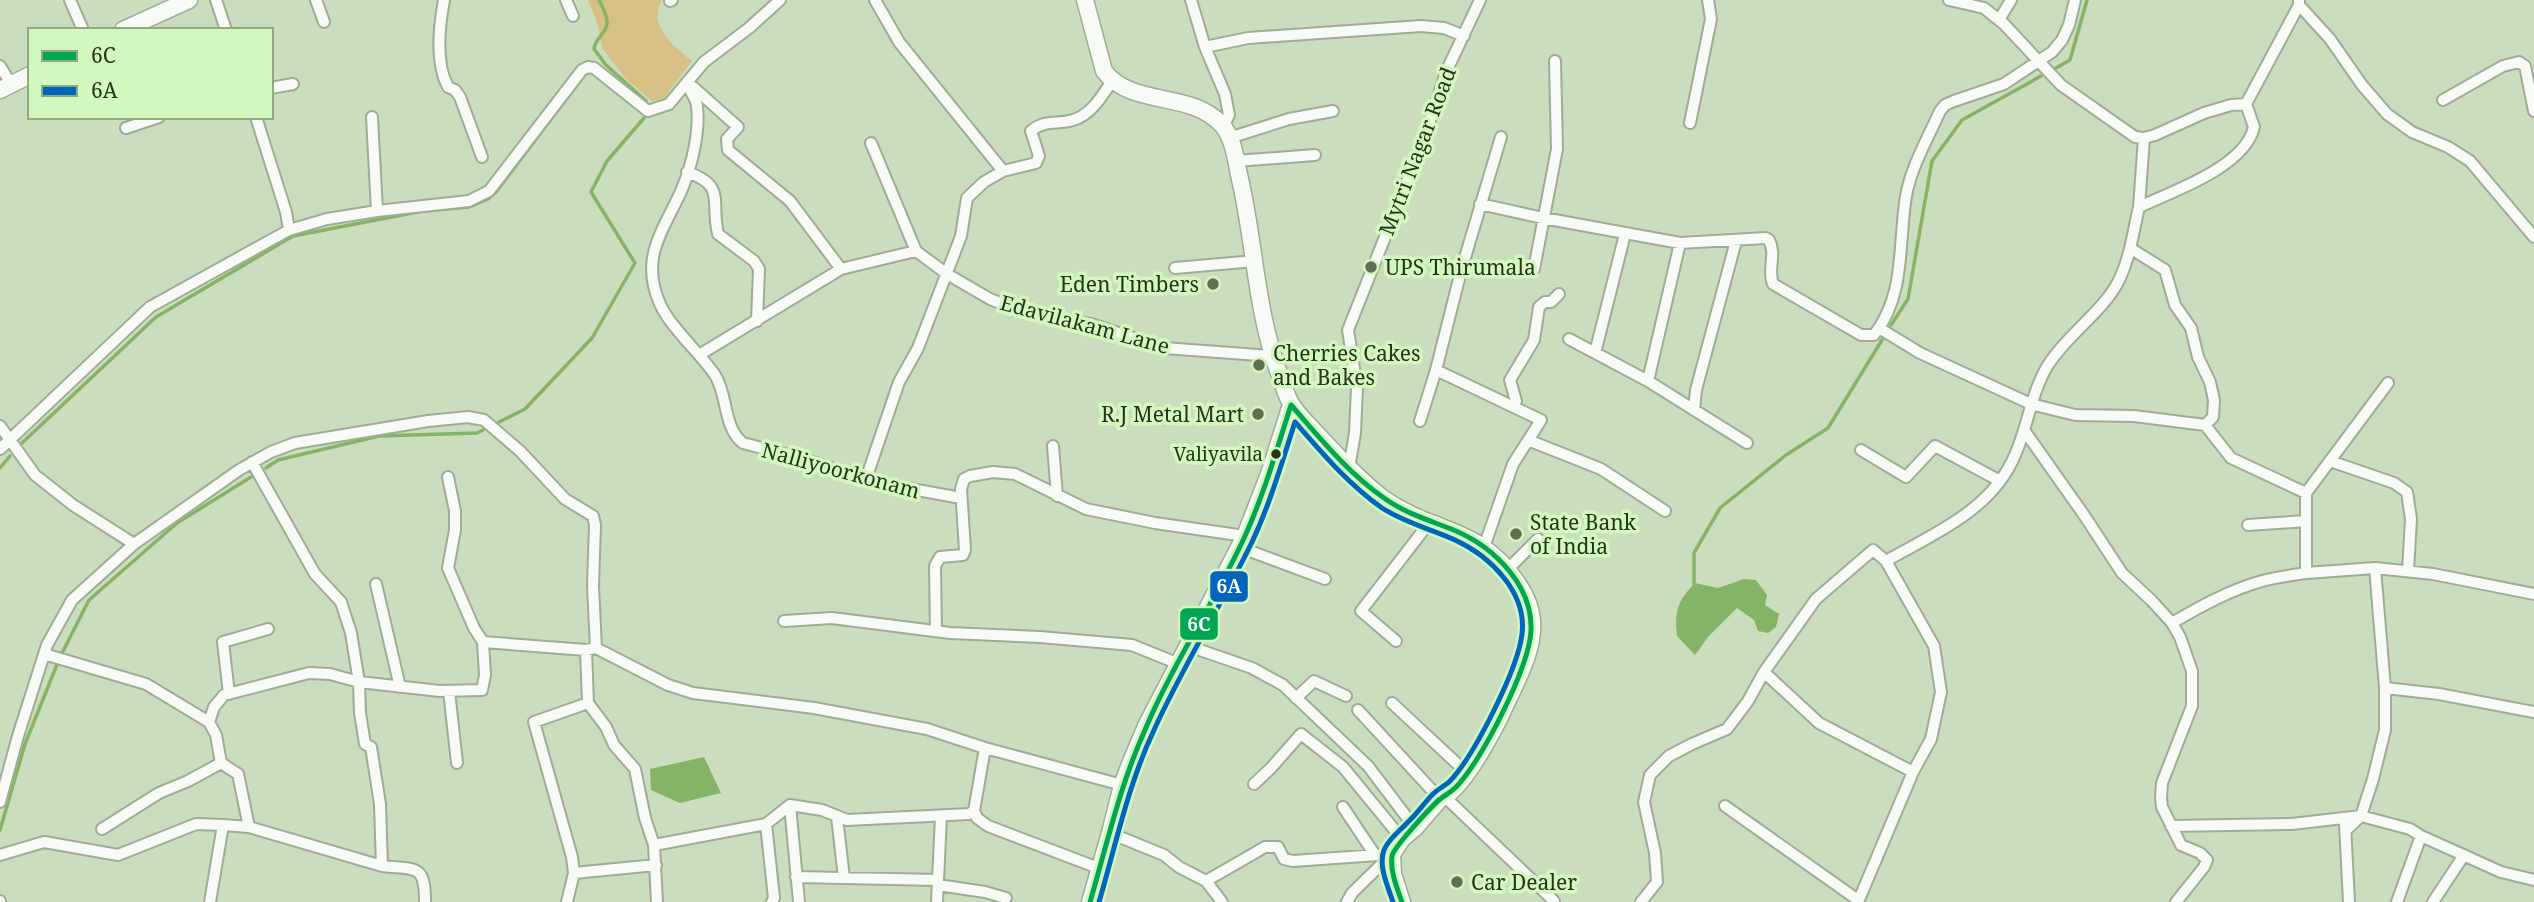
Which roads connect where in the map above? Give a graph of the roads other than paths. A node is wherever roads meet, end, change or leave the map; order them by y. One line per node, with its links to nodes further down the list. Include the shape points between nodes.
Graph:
1 (70, 0): 22 (street)
2 (188, 0): 21 (main road)
3 (216, 0): 23 (street)
4 (316, 0): 20 (street)
5 (444, 0): 50 (street, via 443,78 460,97)
6 (566, 0): 18 (street)
7 (780, 0): 32 (street, via 704,62)
8 (875, 0): 52 (street, via 899,43)
9 (1085, 0): 31 (main road, via 1104,71)
10 (1191, 0): 25 (street)
11 (1480, 0): 24 (street, Mytri Nagar Road)
12 (1708, 0): 43 (street, via 1711,19)
13 (1949, 0): 17 (street)
14 (2011, 0): 19 (street)
15 (2075, 0): 26 (street, via 2062,40)
16 (2299, 2): 37 (street); 60 (street, via 2387,114 2470,161)
17 (1984, 4): 19 (street)
18 (573, 16)
19 (1999, 20): 26 (street)
20 (324, 22)
21 (142, 26)
22 (82, 28)
23 (225, 28)
24 (1464, 36): 25 (street, via 1421,26 1248,38); 96 (street, Mytri Nagar Road, via 1348,330 1357,387)
25 (1205, 47): 45 (street, via 1225,94)
26 (2038, 60): 47 (street, via 2061,85 2135,137); 72 (street, via 2004,84 1954,101 1940,111 1907,194 1896,290)
27 (1555, 61): 57 (street, via 1557,149)
28 (2530, 64): 36 (street, via 2514,61); 39 (street)
29 (0, 66): 34 (street)
30 (28, 76): 34 (main road)
31 (1112, 81): 45 (main road, via 1128,90 1197,108); 52 (street, via 1097,103 1075,120 1044,123 1031,131 1039,156 1036,163)
32 (687, 82): 53 (street, Nalliyoorkonam, via 698,105); 56 (street, via 669,104 648,111 588,67 489,191 469,201); 67 (street, via 737,127 727,139 728,150 790,201)
33 (293, 84): 35 (street)
34 (6, 87)
35 (273, 88)
36 (2443, 100)
37 (2246, 104): 47 (street, via 2212,110); 55 (street, via 2254,127 2239,153)
38 (1333, 111): 45 (street)
39 (2534, 111)
40 (372, 117): 56 (street)
41 (153, 119): 44 (street)
42 (257, 119): 58 (street)
43 (1690, 123)
44 (125, 128)
45 (1226, 132): 51 (main road)
46 (1501, 137): 54 (street)
47 (2144, 138): 55 (street)
48 (871, 143): 64 (street)
49 (1315, 155): 51 (street)
50 (482, 157)
51 (1236, 161): 65 (main road)
52 (1003, 171): 69 (street, via 967,198 961,236)
53 (687, 172): 71 (street, via 703,177 712,187 718,234 758,269); 75 (street, Nalliyoorkonam, via 654,248 652,272 661,307)
54 (1480, 204): 57 (street); 77 (street)
55 (2139, 207): 63 (street)
56 (377, 211): 58 (street)
57 (1544, 218): 59 (street); 68 (street)
58 (289, 230): 88 (street, via 150,307)
59 (1625, 234): 62 (street); 74 (street)
60 (2534, 237)
61 (1735, 241): 62 (street); 72 (street, via 1769,240 1773,250 1771,281 1861,335 1874,335); 83 (street)
62 (1680, 243): 78 (street)
63 (2130, 248): 80 (street, via 2116,285 2048,366); 85 (street, via 2165,270 2175,305 2191,328 2214,401 2213,417)
64 (916, 251): 67 (street); 69 (street, Edavilakam Lane)
65 (1255, 261): 66 (street); 76 (main road)
66 (1175, 268)
67 (841, 269): 71 (street)
68 (1534, 269)
69 (947, 274): 76 (street, Edavilakam Lane, via 1018,310 1091,324 1164,348); 98 (street, via 918,348 899,382)
70 (1559, 294): 82 (street, via 1539,307 1534,340 1510,380 1516,401)
71 (757, 321): 75 (street)
72 (1879, 328): 80 (street, via 1920,353)
73 (1569, 339): 74 (street)
74 (1595, 353): 78 (street)
75 (699, 355): 98 (street, Nalliyoorkonam, via 721,386 732,430 743,443)
76 (1272, 356): 81 (main road)
77 (1436, 370): 82 (street); 84 (street)
78 (1648, 381): 83 (street)
79 (2388, 383): 94 (street)
80 (2031, 404): 85 (street, via 2075,415 2134,416); 87 (street)
81 (1291, 405): 96 (main road); 108 (main road)
82 (1512, 406): 89 (street, via 1541,420)
83 (1694, 410): 90 (street)
84 (1420, 421)
85 (2205, 425): 100 (street, via 2231,458)
86 (0, 426): 88 (street)
87 (2024, 430): 99 (street); 120 (street, via 2122,573)
88 (9, 439): 92 (street); 109 (street, via 35,475)
89 (1528, 440): 103 (street, via 1601,469); 110 (street, via 1513,464)
90 (1747, 443)
91 (1053, 446): 101 (street)
92 (0, 449)
93 (1861, 450): 99 (street, via 1906,477 1935,446)
94 (2329, 461): 100 (street); 114 (street, via 2394,482 2407,492 2412,519)
95 (252, 462): 109 (street); 126 (street, via 295,443 468,416 484,420 565,499 593,516); 130 (street, via 315,574 341,602)
96 (1349, 468): 105 (main road, via 1386,500)
97 (448, 477): 124 (street, via 455,520 448,568)
98 (866, 479): 102 (street, Nalliyoorkonam)
99 (2000, 481): 111 (street, via 1962,518)
100 (2306, 493): 104 (street)
101 (1057, 496): 102 (street, via 1015,474 993,472 964,480); 108 (street, via 1086,509)
102 (961, 498): 122 (street, via 965,550 963,555 940,557 937,562)
103 (1665, 511)
104 (2306, 521): 106 (street); 115 (street)
105 (1429, 523): 110 (main road, via 1459,532); 123 (street, via 1361,611)
106 (2248, 525)
107 (1538, 539): 113 (street)
108 (1242, 541): 116 (street); 125 (main road)
109 (134, 544): 127 (street, via 72,600)
110 (1484, 547): 113 (main road)
111 (1886, 561): 129 (street, via 1873,550 1816,599); 146 (street, via 1934,646 1941,692 1931,739)
112 (2375, 568): 114 (street); 115 (street); 132 (street)
113 (1508, 569): 145 (main road, via 1529,606 1531,635 1493,732)
114 (2408, 571): 118 (street)
115 (2306, 573): 120 (street, via 2239,589)
116 (1325, 579)
117 (376, 584): 131 (street)
118 (2534, 594)
119 (784, 621): 122 (street, via 832,618)
120 (2172, 623): 162 (street, via 2192,671 2194,688 2192,706 2162,783 2162,807)
121 (268, 629): 134 (street, via 223,642)
122 (936, 631): 128 (street, via 1132,645)
123 (1396, 641)
124 (483, 642): 126 (street); 133 (street, via 481,690)
125 (1188, 646): 128 (main road); 136 (street, via 1273,678)
126 (591, 649): 137 (street); 142 (street, via 693,693 859,716 927,729)
127 (49, 655): 141 (street, via 146,684); 150 (street, via 18,736)
128 (1179, 664): 148 (main road)
129 (1764, 672): 146 (street, via 1819,723); 183 (street, via 1727,729 1669,756 1650,775 1644,802 1657,882)
130 (359, 682): 131 (street); 134 (street, via 309,673); 174 (street, via 365,744 374,757 380,804)
131 (400, 687): 133 (street)
132 (2385, 688): 140 (street); 156 (street, via 2385,730)
133 (449, 691): 144 (street)
134 (229, 694): 141 (street, via 214,706)
135 (1346, 696): 136 (street, via 1314,681)
136 (1296, 698): 165 (street, via 1368,766)
137 (588, 702): 168 (street, via 635,769); 176 (street, via 534,722)
138 (1392, 703): 145 (street)
139 (1358, 710): 149 (street)
140 (2534, 712)
141 (209, 722): 143 (street)
142 (985, 748): 148 (street); 154 (street)
143 (221, 763): 161 (street, via 238,774); 163 (street, via 159,793)
144 (457, 763)
145 (1466, 772): 149 (main road)
146 (1913, 772): 185 (street)
147 (1254, 784): 165 (street, via 1301,734 1343,767 1363,794)
148 (1122, 785): 166 (main road)
149 (1442, 798): 165 (main road); 184 (street)
150 (0, 802)
151 (790, 806): 157 (street, via 806,806); 159 (street); 177 (street)
152 (1725, 806): 185 (street)
153 (1343, 807): 171 (street)
154 (974, 811): 155 (street); 175 (street, via 988,826)
155 (941, 816): 157 (street); 181 (street)
156 (2361, 816): 158 (street); 164 (street); 167 (street)
157 (837, 817): 178 (street)
158 (2345, 818): 162 (street); 164 (street)
159 (766, 824): 168 (street); 190 (street)
160 (223, 825): 161 (street); 170 (street, via 196,824 118,855 44,842); 186 (street)
161 (249, 827): 174 (street)
162 (2171, 827): 197 (street, via 2181,845 2207,860)
163 (102, 829)
164 (2346, 830): 198 (street)
165 (1408, 833): 169 (main road)
166 (1110, 834): 175 (main road); 180 (street, via 1164,855)
167 (2421, 836): 172 (street); 199 (street)
168 (654, 845): 173 (street)
169 (1392, 854): 171 (street); 195 (street); 196 (main road)
170 (0, 855)
171 (1375, 855): 180 (street, via 1293,861 1284,859 1278,848 1265,847)
172 (2464, 855): 179 (street, via 2501,872); 200 (street)
173 (656, 865): 176 (street); 189 (street)
174 (382, 866): 187 (street, via 421,873)
175 (1101, 869): 193 (main road)
176 (575, 873): 188 (street)
177 (796, 877): 178 (street); 191 (street)
178 (844, 878): 181 (street)
179 (2534, 880)
180 (1206, 881): 194 (street)
181 (938, 882): 182 (street); 192 (street)
182 (1006, 898)
183 (1648, 900)
184 (1554, 901)
185 (1858, 901)
186 (210, 902)
187 (425, 902)
188 (567, 902)
189 (657, 902)
190 (772, 902)
191 (799, 902)
192 (937, 902)
193 (1090, 902)
194 (1222, 902)
195 (1347, 902)
196 (1402, 902)
197 (2176, 902)
198 (2349, 902)
199 (2397, 902)
200 (2433, 902)

